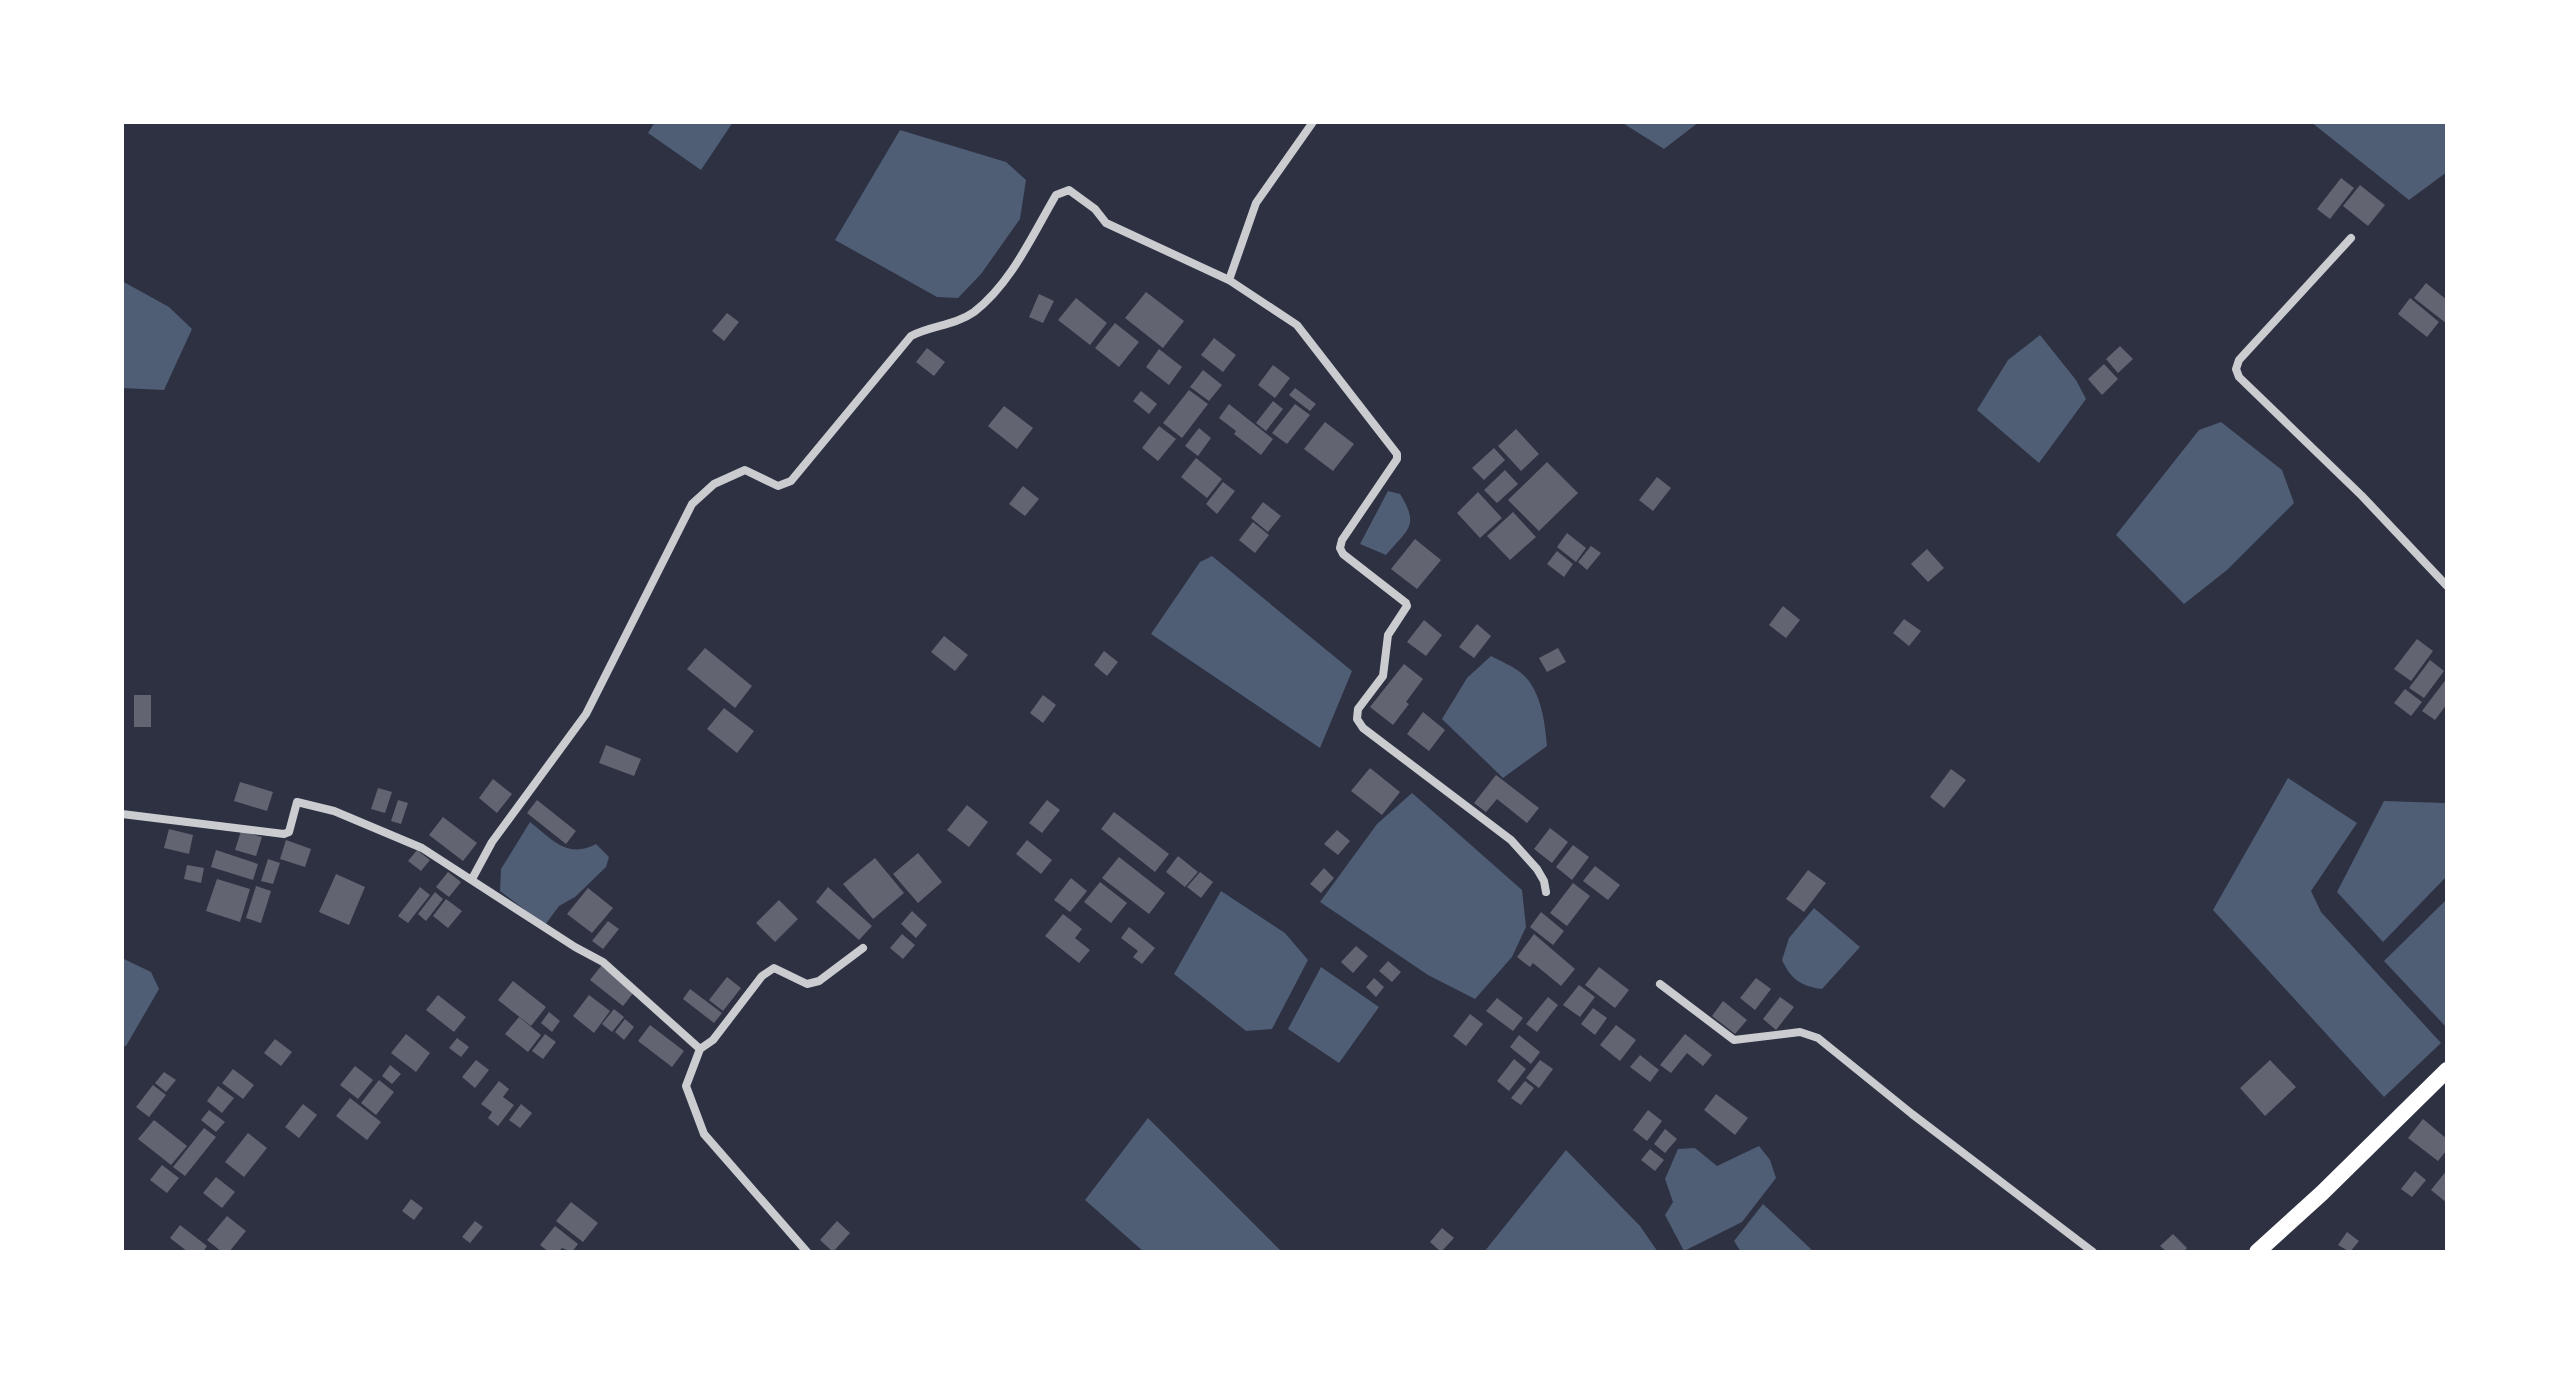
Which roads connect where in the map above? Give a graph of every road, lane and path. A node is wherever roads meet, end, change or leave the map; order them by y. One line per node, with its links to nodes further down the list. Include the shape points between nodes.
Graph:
1 (1313, 122): 3 (street, via 1256,203)
2 (2351, 238): 4 (street, via 2236,369)
3 (1229, 280): 6 (street, via 1106,223 1095,209 1062,190 1006,278 975,311 911,336 791,481 778,486 745,470 714,484 692,504 586,714 492,842); 7 (street, via 1297,325 1397,454 1340,548 1407,606 1388,635 1383,676 1358,709 1357,719 1511,840 1537,869)
4 (2447, 586)
5 (122, 814): 6 (street, via 284,834 300,801 422,848)
6 (472, 879): 10 (street, via 603,962)
7 (1546, 892)
8 (863, 948): 10 (street, via 807,984 774,968)
9 (1660, 984): 13 (street, via 1734,1040 1800,1032 1818,1038)
10 (700, 1049): 12 (street, via 686,1086 704,1134)
11 (2447, 1070): 14 (main road)
12 (807, 1252)
13 (2093, 1252)
14 (2257, 1252)

